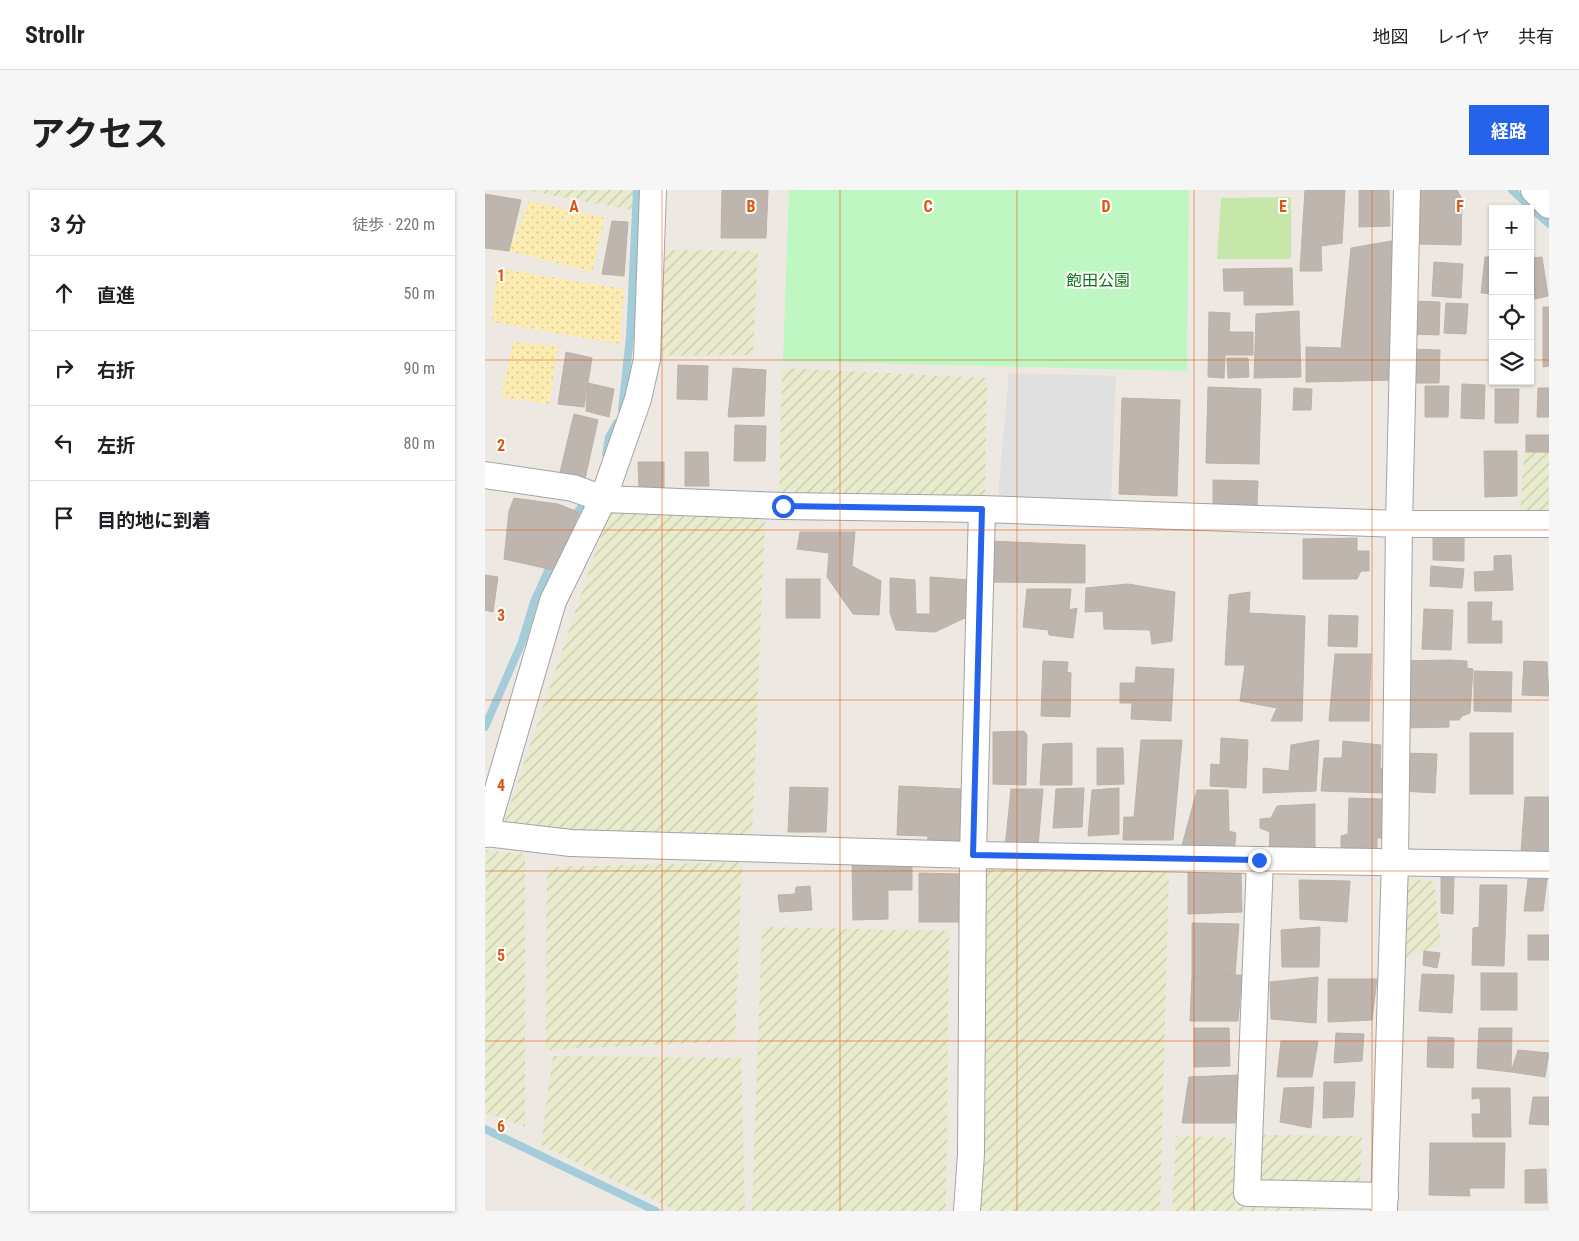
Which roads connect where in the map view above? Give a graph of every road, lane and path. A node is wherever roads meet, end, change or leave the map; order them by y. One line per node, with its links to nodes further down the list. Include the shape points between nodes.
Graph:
1 (653, 190): 6 (street, via 647,359 638,399)
2 (1407, 190): 8 (street)
3 (1534, 190): 4 (street)
4 (1549, 205)
5 (485, 475): 6 (street, via 573,488)
6 (603, 499): 7 (street); 10 (street, via 553,601)
7 (982, 509): 8 (street); 11 (street)
8 (1399, 524): 9 (street); 13 (street)
9 (1549, 524)
10 (485, 833): 11 (street, via 571,843)
11 (973, 855): 12 (street); 16 (street, via 971,1154)
12 (1259, 860): 13 (street); 15 (street, via 1247,1193)
13 (1395, 862): 14 (street); 15 (street)
14 (1549, 865)
15 (1385, 1203)
16 (967, 1211)

